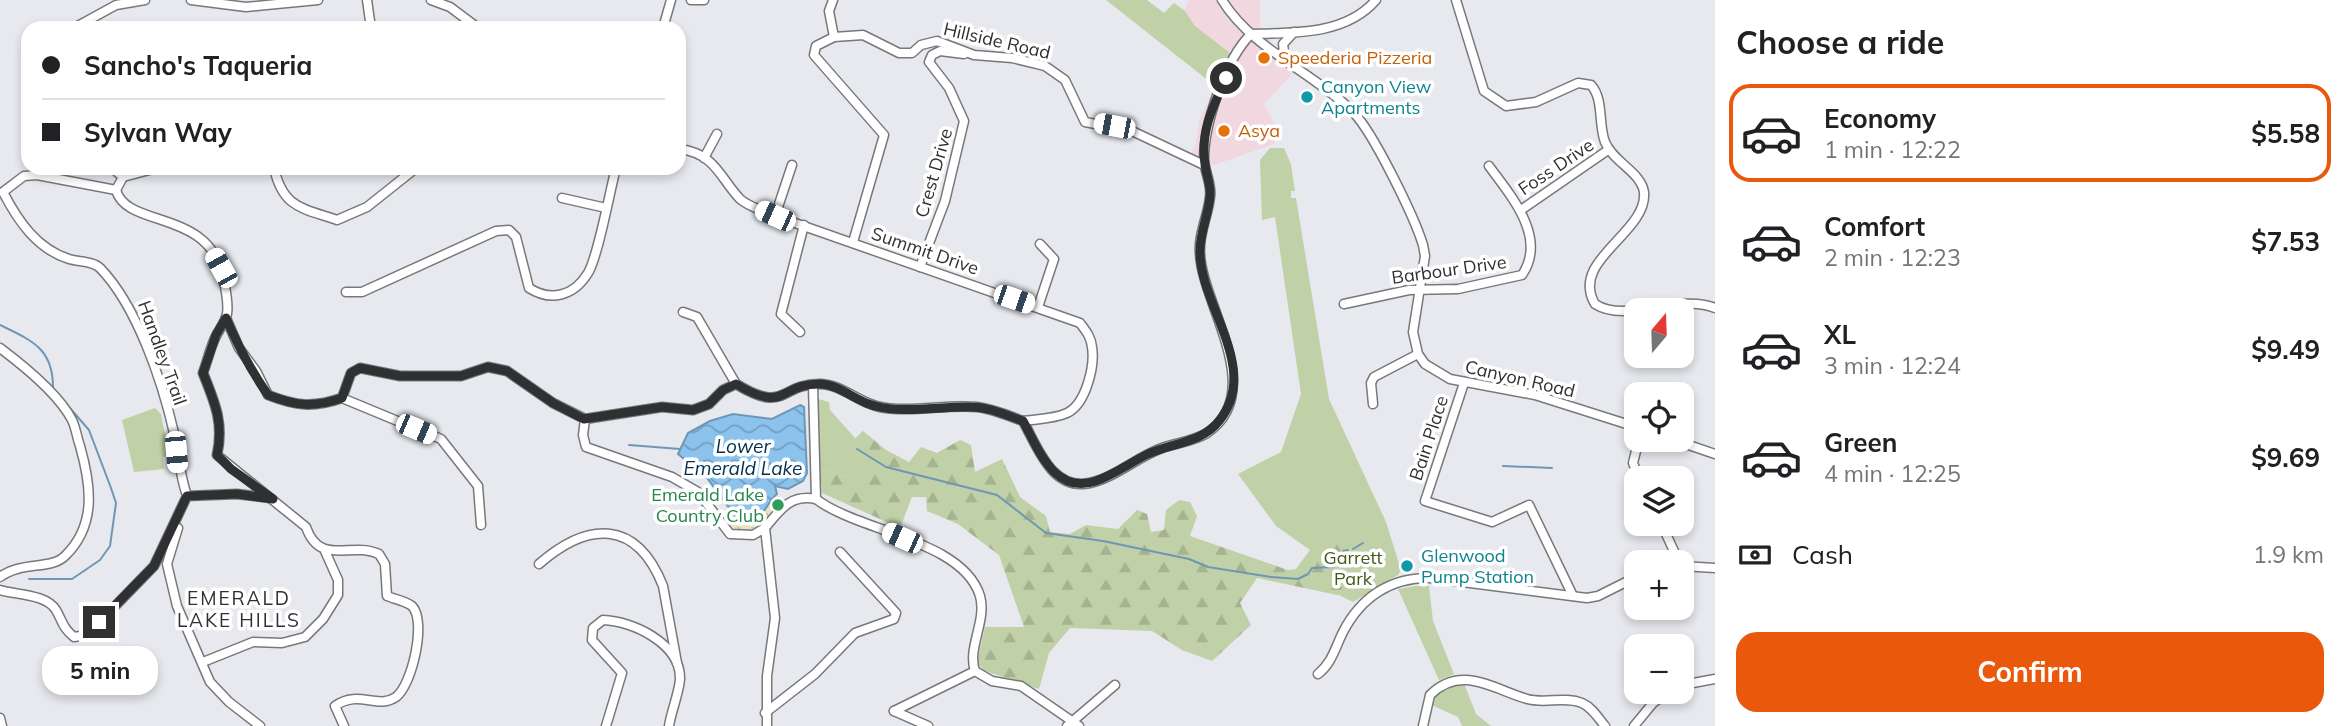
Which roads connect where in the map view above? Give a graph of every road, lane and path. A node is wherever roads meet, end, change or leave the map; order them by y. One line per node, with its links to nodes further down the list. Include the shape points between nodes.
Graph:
1 (145, 0): 13 (street, via 116,5)
2 (191, 0): 3 (street, via 246,7)
3 (318, 0)
4 (367, 0): 14 (street)
5 (431, 0): 15 (street)
6 (671, 0): 16 (street)
7 (691, 0): 8 (street)
8 (704, 0)
9 (833, 0): 19 (street)
10 (1222, 0): 18 (street)
11 (1376, 0): 17 (street, via 1336,26)
12 (1456, 0): 23 (street, via 1484,91 1506,106 1536,102 1578,83 1591,85 1598,97)
13 (85, 21)
14 (371, 21)
15 (469, 21)
16 (665, 21)
17 (1294, 32): 18 (street); 21 (street, via 1283,44)
18 (1251, 34): 21 (street); 27 (street, via 1208,119)
19 (834, 37): 20 (street, Hillside Road, via 863,35 899,53 912,53 937,41); 42 (street, via 816,46 814,55 884,135)
20 (974, 55): 27 (street, Hillside Road, via 1045,66 1065,80 1084,121 1132,131); 44 (street, Crest Drive, via 940,51 929,62 949,88 964,121 945,201)
21 (1285, 59): 45 (street, via 1365,126 1420,234 1425,256)
22 (718, 134): 25 (street)
23 (1608, 150): 39 (street, Foss Drive); 49 (street, via 1638,178 1643,203 1592,272 1588,289 1595,304 1618,310 1696,304)
24 (686, 152): 25 (street, Summit Drive)
25 (704, 158): 40 (street, Summit Drive, via 723,173 741,199)
26 (792, 165): 40 (street)
27 (1205, 165): 61 (street, via 1210,196 1199,254 1231,354 1233,374 1220,421 1200,437 1161,449 1084,484 1052,473)
28 (1489, 166): 39 (street, Barbour Drive)
29 (121, 175): 34 (street)
30 (131, 175): 34 (street)
31 (275, 175): 32 (street, via 292,205 337,220 368,207)
32 (407, 175)
33 (614, 175): 38 (street)
34 (123, 177): 36 (street)
35 (2, 190): 36 (street, Handley Trail, via 24,176 37,175); 65 (street, Handley Trail, via 16,218 38,243 67,258 97,265 126,300 174,434 177,469)
36 (116, 190): 51 (street, via 135,210 186,228 206,241 221,268 228,302)
37 (562, 198): 38 (street)
38 (606, 208): 46 (street, via 589,272 559,296 542,296 529,288 516,237 509,230 496,231 362,292)
39 (1521, 210): 45 (street, Barbour Drive, via 1529,250 1522,275 1458,289)
40 (775, 216): 41 (street, Summit Drive)
41 (804, 225): 42 (street, Summit Drive); 52 (street, via 781,314)
42 (853, 242): 44 (street, Summit Drive)
43 (1040, 244): 48 (street, via 1054,259)
44 (920, 267): 48 (street, Summit Drive)
45 (1419, 290): 47 (street, Barbour Drive); 54 (street, via 1413,332)
46 (346, 292)
47 (1344, 304)
48 (1038, 307): 61 (street, Summit Drive, via 1080,323 1093,351 1078,404 1069,413)
49 (1715, 308)
50 (683, 312): 56 (street, via 697,317)
51 (226, 318): 58 (street, via 268,395 295,406); 66 (street, via 203,373 219,410 222,434 217,455)
52 (800, 332)
53 (0, 348): 76 (street, via 50,393 72,420 91,495 82,537 62,559 21,566)
54 (1418, 354): 55 (street, Canyon Road, via 1437,373); 59 (street, via 1374,377)
55 (1464, 383): 62 (street, Canyon Road, via 1535,395); 79 (street, Bain Place, via 1425,500 1492,522 1530,505)
56 (736, 384): 57 (street, via 771,399); 60 (street, via 693,410 662,407)
57 (813, 385): 61 (street, via 827,385 887,408 974,407); 67 (street)
58 (342, 398): 60 (street, via 351,373 360,368 400,376 461,376 488,367 507,371); 69 (street, via 441,439 478,486)
59 (1373, 404)
60 (584, 419): 70 (street, via 586,447 672,477 698,492 730,534 753,535)
61 (1023, 421)
62 (1624, 423)
63 (1694, 447): 64 (street)
64 (1715, 454)
65 (187, 496): 66 (street, via 237,494); 68 (street)
66 (273, 499): 71 (street, via 306,527 311,539)
67 (816, 499): 70 (street, via 789,501); 82 (street, via 945,557 965,573 980,597)
68 (178, 515): 78 (street, via 154,566 87,635 74,637 59,622 56,609 40,598); 80 (street, via 167,564 169,577)
69 (481, 525)
70 (765, 528): 88 (street, via 775,618)
71 (325, 551): 80 (street, via 338,580 338,595 305,637 282,643 253,642); 93 (street, via 379,554 385,564 387,596 412,606 419,618 419,637 407,682 397,696 382,702 345,699 335,706)
72 (840, 552): 88 (street, via 889,603 896,613 894,620 855,633 815,674)
73 (538, 564): 81 (street, via 559,546 590,533 631,542 663,586)
74 (1694, 566): 75 (street)
75 (1715, 568)
76 (0, 578)
77 (1624, 583): 79 (street, via 1598,596)
78 (0, 590)
79 (1573, 596): 83 (street, via 1431,578 1405,579 1364,600 1328,666)
80 (203, 662): 92 (street, via 210,682)
81 (678, 666): 94 (street, via 661,642 620,620 603,620 593,628 592,640 622,673); 95 (street, via 680,680)
82 (975, 671): 90 (street, via 992,681 1021,686); 97 (street, via 894,711)
83 (1318, 674)
84 (1715, 679): 85 (street)
85 (1694, 683)
86 (1115, 685): 90 (street)
87 (1653, 704): 100 (street)
88 (765, 713): 96 (street)
89 (0, 719): 91 (street)
90 (1073, 724)
91 (2, 726)
92 (260, 726)
93 (344, 726)
94 (606, 726)
95 (669, 726)
96 (767, 726)
97 (928, 726)
98 (1423, 726): 99 (street, via 1430,695 1458,679 1528,699 1578,702)
99 (1605, 726)
100 (1634, 726)

